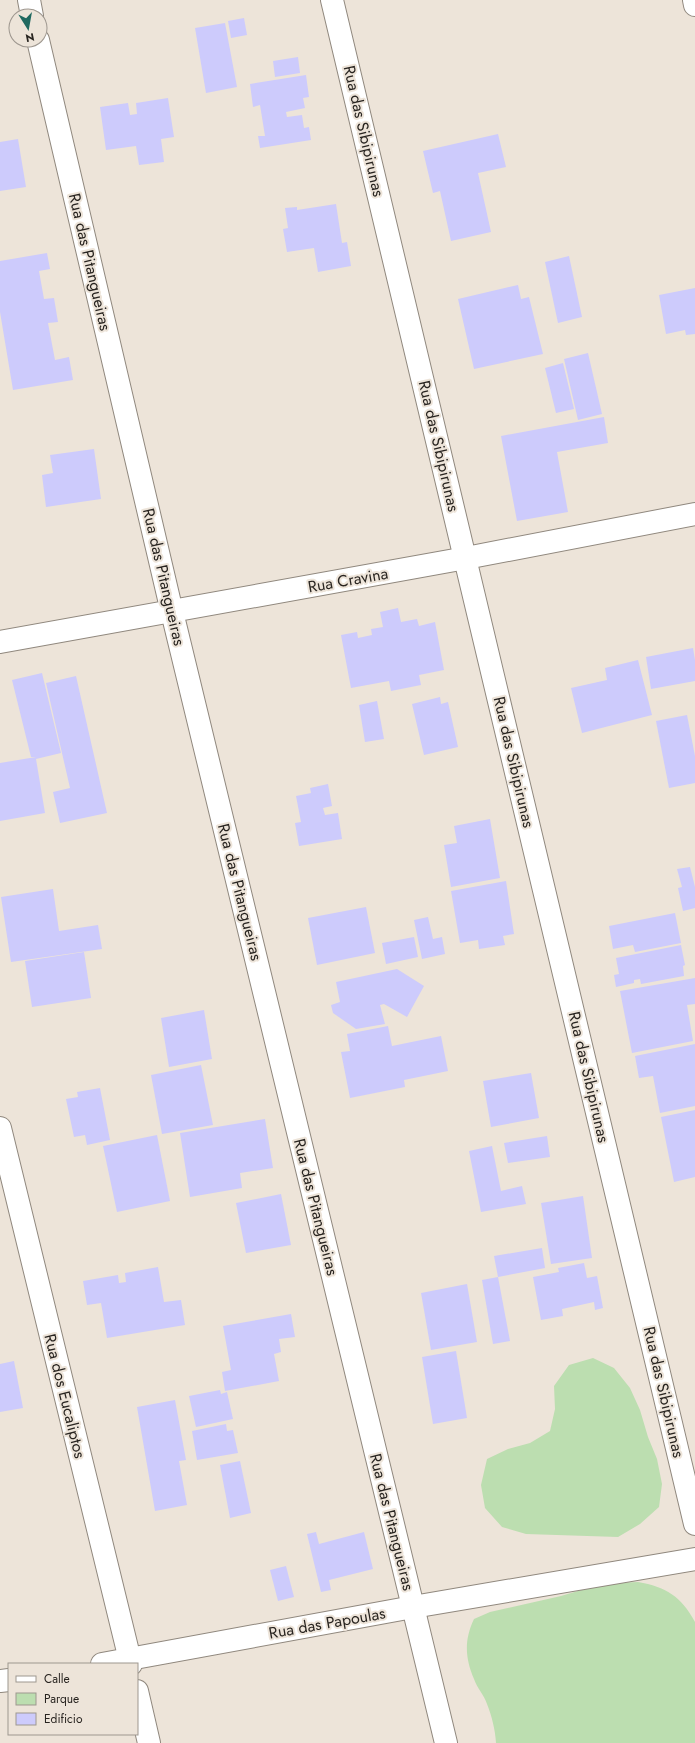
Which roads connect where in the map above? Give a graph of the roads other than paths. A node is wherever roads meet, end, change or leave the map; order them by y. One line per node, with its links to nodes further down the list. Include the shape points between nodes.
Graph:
1 (332, 0): 6 (street, Rua das Sibipirunas)
2 (694, 0): 3 (street)
3 (695, 5)
4 (40, 48): 7 (street, Rua das Pitangueiras)
5 (695, 514): 6 (street, Rua Cravina)
6 (466, 558): 7 (street, Rua Cravina); 10 (street, Rua das Sibipirunas)
7 (172, 612): 8 (street, Rua Cravina); 12 (street, Rua das Pitangueiras)
8 (0, 642)
9 (0, 1128): 13 (street, Rua dos Eucaliptos)
10 (695, 1524)
11 (695, 1559): 12 (street, Rua das Papoulas)
12 (413, 1608): 13 (street, Rua das Papoulas); 17 (street, Rua das Pitangueiras)
13 (130, 1662): 14 (street, Rua das Papoulas)
14 (116, 1663)
15 (138, 1695): 16 (street)
16 (149, 1743)
17 (446, 1743)

